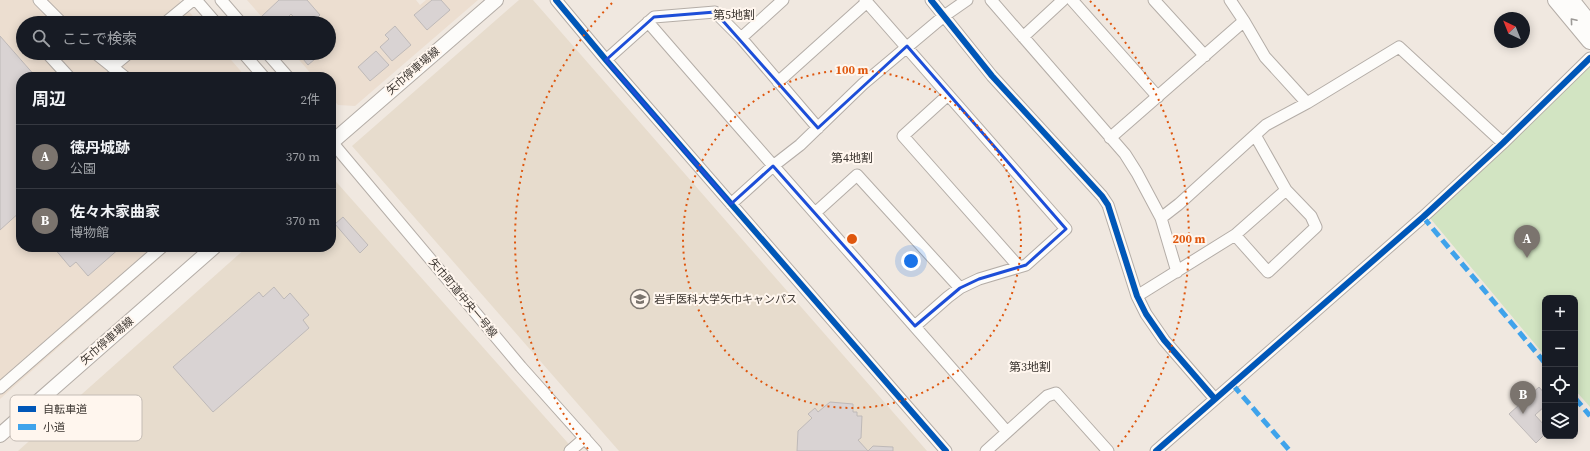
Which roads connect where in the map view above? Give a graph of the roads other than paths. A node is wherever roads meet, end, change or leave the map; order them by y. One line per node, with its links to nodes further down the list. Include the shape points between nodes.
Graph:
1 (39, 0): 16 (street)
2 (194, 0): 17 (street); 18 (street)
3 (221, 0): 19 (street)
4 (496, 0): 47 (main road, 矢巾停車場線)
5 (556, 0): 35 (street)
6 (783, 0): 25 (street)
7 (931, 0): 20 (street)
8 (967, 0): 20 (street)
9 (991, 0): 24 (street)
10 (1063, 0): 24 (street)
11 (1072, 0): 43 (street)
12 (1154, 0): 28 (street)
13 (1230, 0): 21 (street)
14 (866, 1): 27 (street); 41 (street)
15 (1561, 1): 23 (highway); 26 (highway, one-way to 15)
16 (53, 16)
17 (174, 16)
18 (209, 16)
19 (235, 16)
20 (944, 16): 27 (street); 62 (street, via 992,76 1102,196 1108,205)
21 (1244, 21): 28 (street); 44 (street, via 1265,57)
22 (648, 22): 25 (street, via 654,17 715,12); 35 (street); 51 (street)
23 (1590, 24)
24 (1023, 37): 48 (street)
25 (741, 38): 41 (street)
26 (1590, 41)
27 (907, 46): 42 (street); 45 (street)
28 (1205, 56): 43 (street)
29 (1590, 58): 49 (street)
30 (53, 60): 37 (street)
31 (104, 60): 36 (street)
32 (120, 60): 36 (street)
33 (249, 60): 39 (street)
34 (274, 60): 40 (street)
35 (606, 60): 53 (street)
36 (112, 67): 38 (street)
37 (64, 72)
38 (118, 72)
39 (260, 72)
40 (284, 72)
41 (778, 82): 45 (street)
42 (948, 95): 59 (street, via 903,136); 59 (street, via 1066,229 1026,265)
43 (1158, 97): 48 (street)
44 (1307, 103): 46 (street, via 1266,125); 49 (street, via 1399,47)
45 (818, 128): 51 (street, via 800,146)
46 (1255, 135): 52 (street); 55 (street)
47 (336, 136)
48 (1110, 138): 55 (street, via 1137,172)
49 (1503, 143): 66 (street, via 1423,218)
50 (336, 146): 70 (street, 矢巾町道中央一号線)
51 (773, 166): 53 (street); 54 (street)
52 (1286, 190): 56 (street); 56 (street, via 1311,216 1316,227 1268,272)
53 (731, 204): 73 (street)
54 (815, 213): 61 (street, via 858,175); 63 (street)
55 (1161, 218): 60 (street)
56 (1235, 235): 60 (street)
57 (156, 252): 64 (street)
58 (208, 252): 65 (main road, 矢巾停車場線)
59 (1018, 267): 61 (street)
60 (1177, 272): 62 (street)
61 (960, 288): 63 (street)
62 (1137, 296): 66 (street, via 1164,340)
63 (916, 326): 68 (street)
64 (0, 388)
65 (46, 395)
66 (1215, 399): 76 (street)
67 (10, 426): 69 (main road, 矢巾停車場線)
68 (1007, 432): 74 (street); 75 (street, via 1048,396 1056,393)
69 (0, 435)
70 (585, 438): 71 (street); 72 (street, 矢巾町道中央一号線)
71 (570, 451)
72 (596, 451)
73 (946, 451)
74 (986, 451)
75 (1108, 451)
76 (1156, 451)

